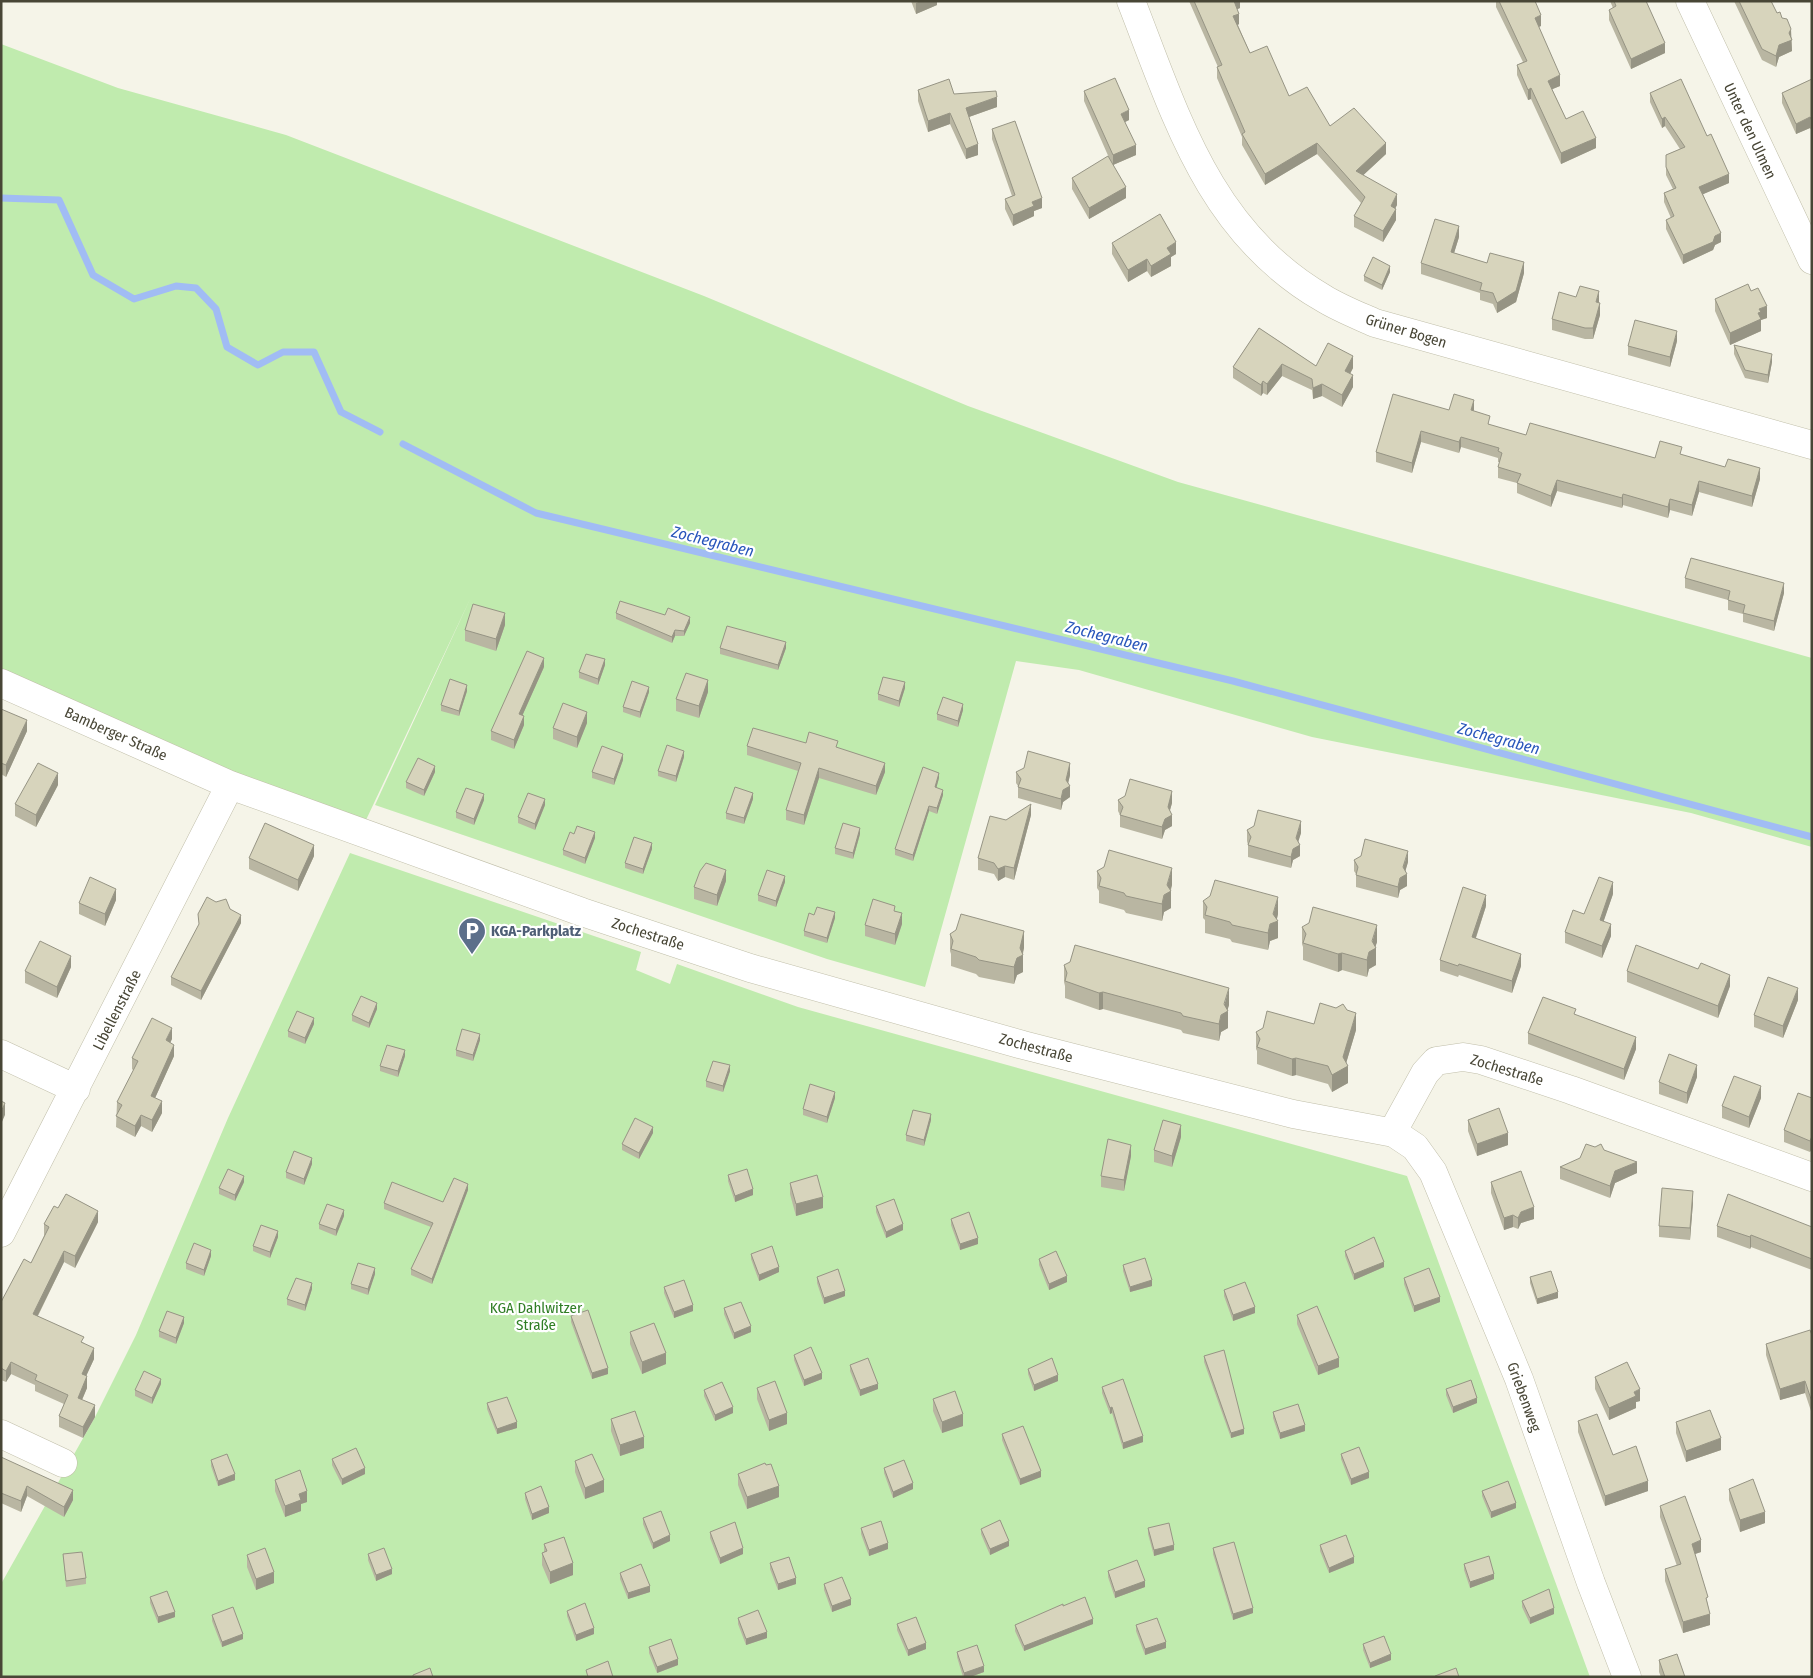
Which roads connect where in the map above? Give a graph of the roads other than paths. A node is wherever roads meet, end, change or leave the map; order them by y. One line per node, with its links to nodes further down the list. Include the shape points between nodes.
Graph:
1 (1131, 1): 4 (street, Grüner Bogen, via 1179,124 1219,201 1269,258 1323,298 1374,323)
2 (1690, 1): 3 (street, Unter den Ulmen)
3 (1812, 260)
4 (1812, 445)
5 (1, 683): 6 (street, Bamberger Straße)
6 (230, 785): 8 (street, Libellenstraße); 9 (street, Zochestraße, via 582,912 834,993 1283,1111)
7 (1, 1054): 8 (street)
8 (76, 1090): 11 (street, Libellenstraße)
9 (1394, 1133): 10 (street, Zochestraße, via 1425,1072 1436,1061 1463,1057 1571,1090); 14 (street, Griebenweg, via 1415,1147 1433,1172 1519,1379)
10 (1812, 1177)
11 (1, 1233)
12 (1, 1434): 13 (street)
13 (63, 1463)
14 (1627, 1677)

